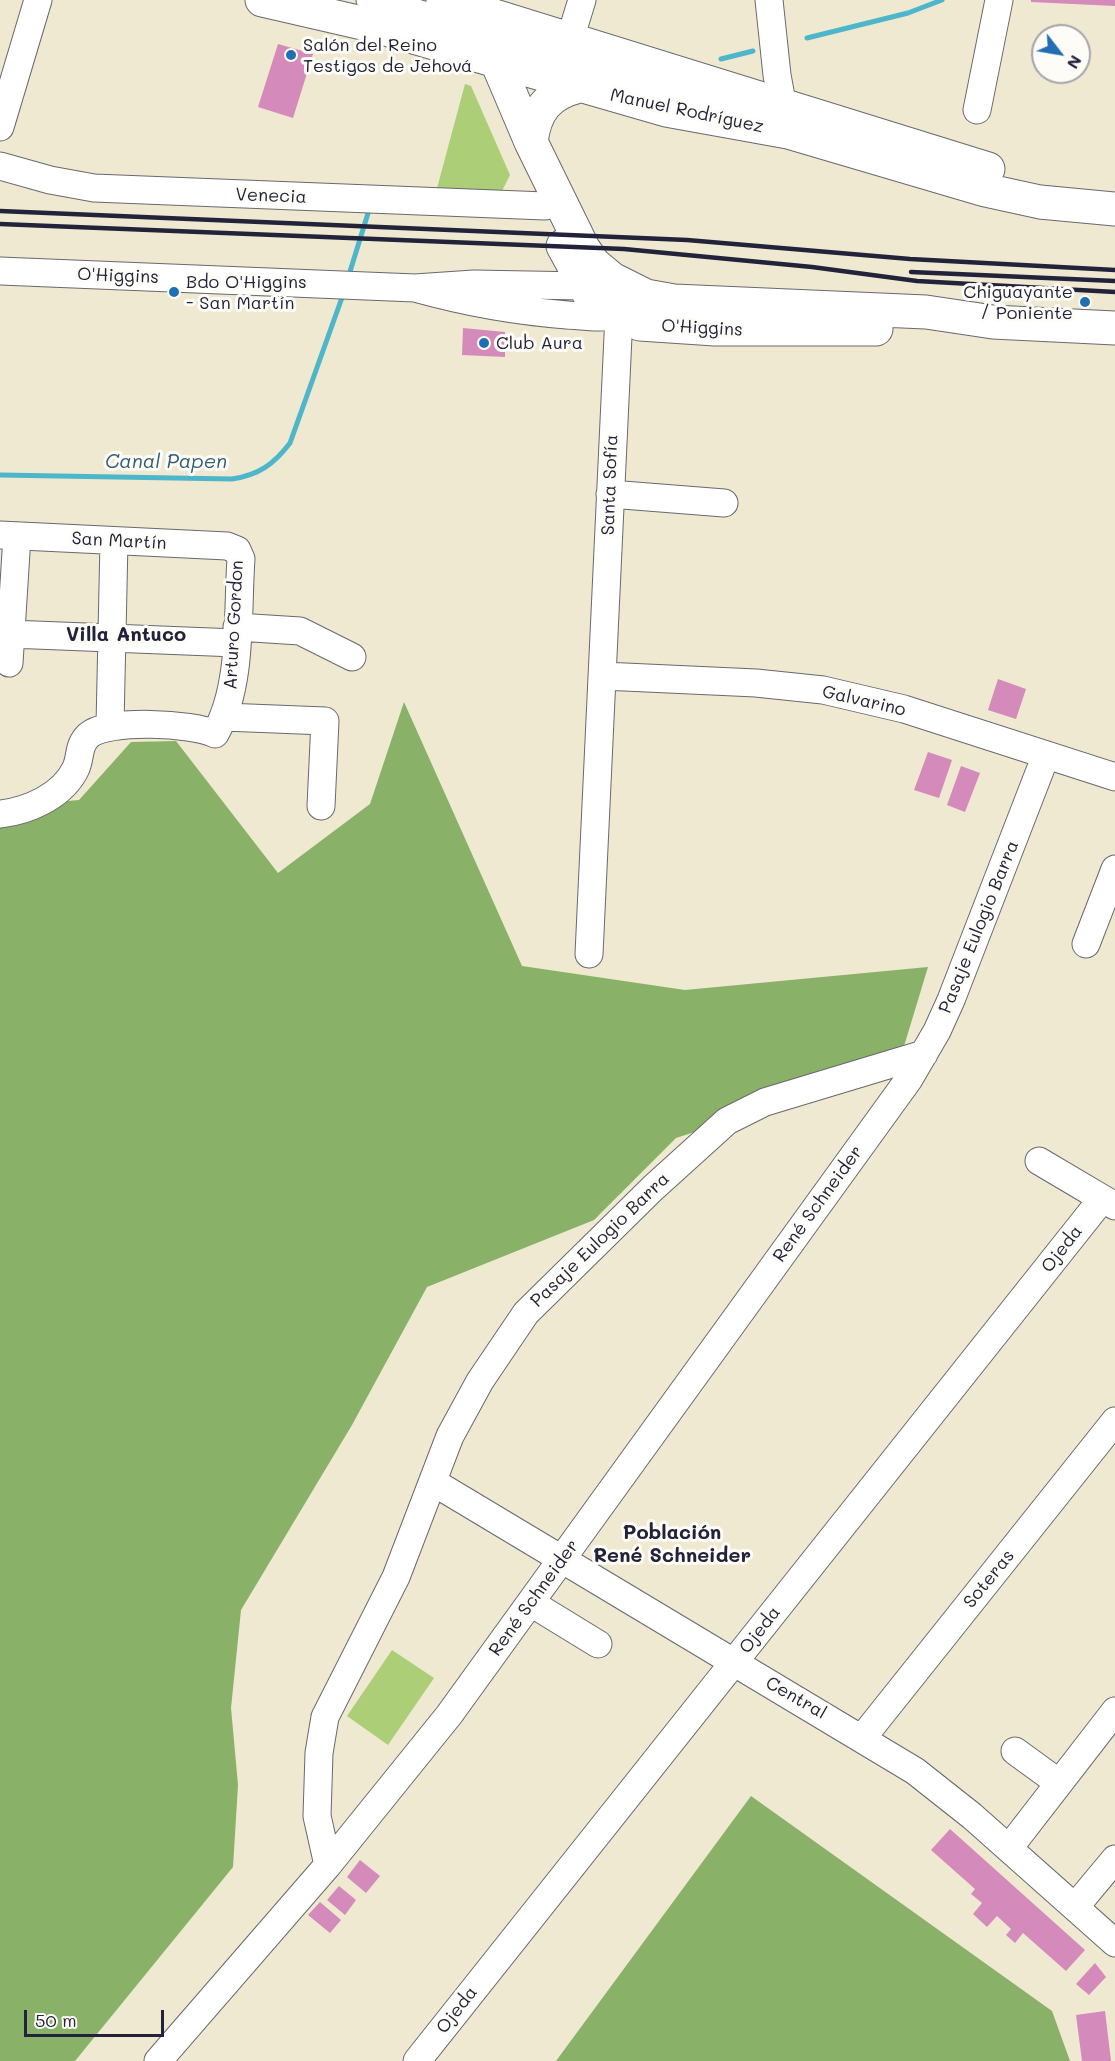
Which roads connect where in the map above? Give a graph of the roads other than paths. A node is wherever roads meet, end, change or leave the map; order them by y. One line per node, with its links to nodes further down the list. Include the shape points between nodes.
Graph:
1 (38, 0): 13 (street)
2 (262, 0): 8 (main road, Manuel Rodríguez, via 375,26)
3 (370, 0): 8 (street)
4 (442, 0): 8 (main road, Manuel Rodríguez)
5 (582, 0): 9 (street)
6 (769, 0): 12 (street)
7 (999, 0): 11 (street)
8 (481, 38): 9 (main road, Manuel Rodríguez); 10 (main road, Manuel Rodríguez); 12 (street, via 735,111); 14 (main road); 17 (main road)
9 (570, 39): 12 (main road, Manuel Rodríguez)
10 (579, 86): 12 (main road, Manuel Rodríguez, via 666,110); 14 (main road, via 558,92 546,101 535,120)
11 (976, 110)
12 (785, 119): 16 (main road, Manuel Rodríguez, via 1059,183)
13 (0, 127)
14 (531, 142): 19 (main road, via 594,264)
15 (0, 166): 17 (street, Venecia, via 105,189)
16 (1115, 204)
17 (545, 206): 19 (main road, via 570,263)
18 (0, 271): 19 (street, O'Higgins, via 415,288 474,284)
19 (598, 299): 20 (main road, O'Higgins, via 646,296 674,302 926,312 993,322); 21 (street, Santa Sofía)
20 (1115, 328)
21 (610, 494): 22 (street); 31 (street, Santa Sofía)
22 (724, 504)
23 (8, 536): 24 (street, San Martín); 26 (street)
24 (114, 541): 25 (street, San Martín, via 227,546); 28 (street)
25 (237, 550): 27 (street, Arturo Gordon, via 241,559)
26 (10, 634): 28 (street); 30 (street)
27 (236, 635): 28 (street); 29 (street, via 300,631); 33 (street, Arturo Gordon, via 233,681)
28 (112, 638): 32 (street)
29 (352, 657)
30 (9, 663)
31 (603, 676): 34 (street, Galvarino, via 823,690 896,707); 40 (street, Santa Sofía)
32 (110, 725): 33 (street); 37 (street, via 88,736 80,746 76,768 60,789 28,808)
33 (219, 725): 36 (street, via 325,721)
34 (1046, 755): 35 (street, Galvarino); 41 (street, Pasaje Eulogio Barra, via 951,1000)
35 (1115, 777)
36 (321, 806)
37 (0, 814)
38 (1115, 869): 39 (street)
39 (1086, 944)
40 (589, 954)
41 (924, 1054): 45 (street, Pasaje Eulogio Barra, via 765,1102 714,1130 526,1313 464,1408); 46 (street, René Schneider)
42 (1039, 1161): 43 (street)
43 (1109, 1202): 49 (street, Ojeda)
44 (1115, 1421): 51 (street, Soteras)
45 (433, 1482): 46 (street, Central); 56 (street, Pasaje Eulogio Barra, via 396,1576 326,1717 319,1753 316,1816)
46 (561, 1560): 47 (street, René Schneider); 49 (street, Central)
47 (531, 1603): 48 (street); 56 (street, René Schneider, via 449,1715)
48 (598, 1644)
49 (734, 1662): 51 (street, Central); 60 (street, Ojeda)
50 (1115, 1711): 53 (street)
51 (863, 1737): 54 (street, Central, via 932,1783)
52 (1015, 1751): 53 (street)
53 (1059, 1783): 54 (street)
54 (1009, 1848): 57 (street, Central)
55 (1115, 1859): 57 (street)
56 (328, 1865): 59 (street, René Schneider)
57 (1075, 1907): 58 (street, Central)
58 (1115, 1943)
59 (158, 2061)
60 (417, 2061)

